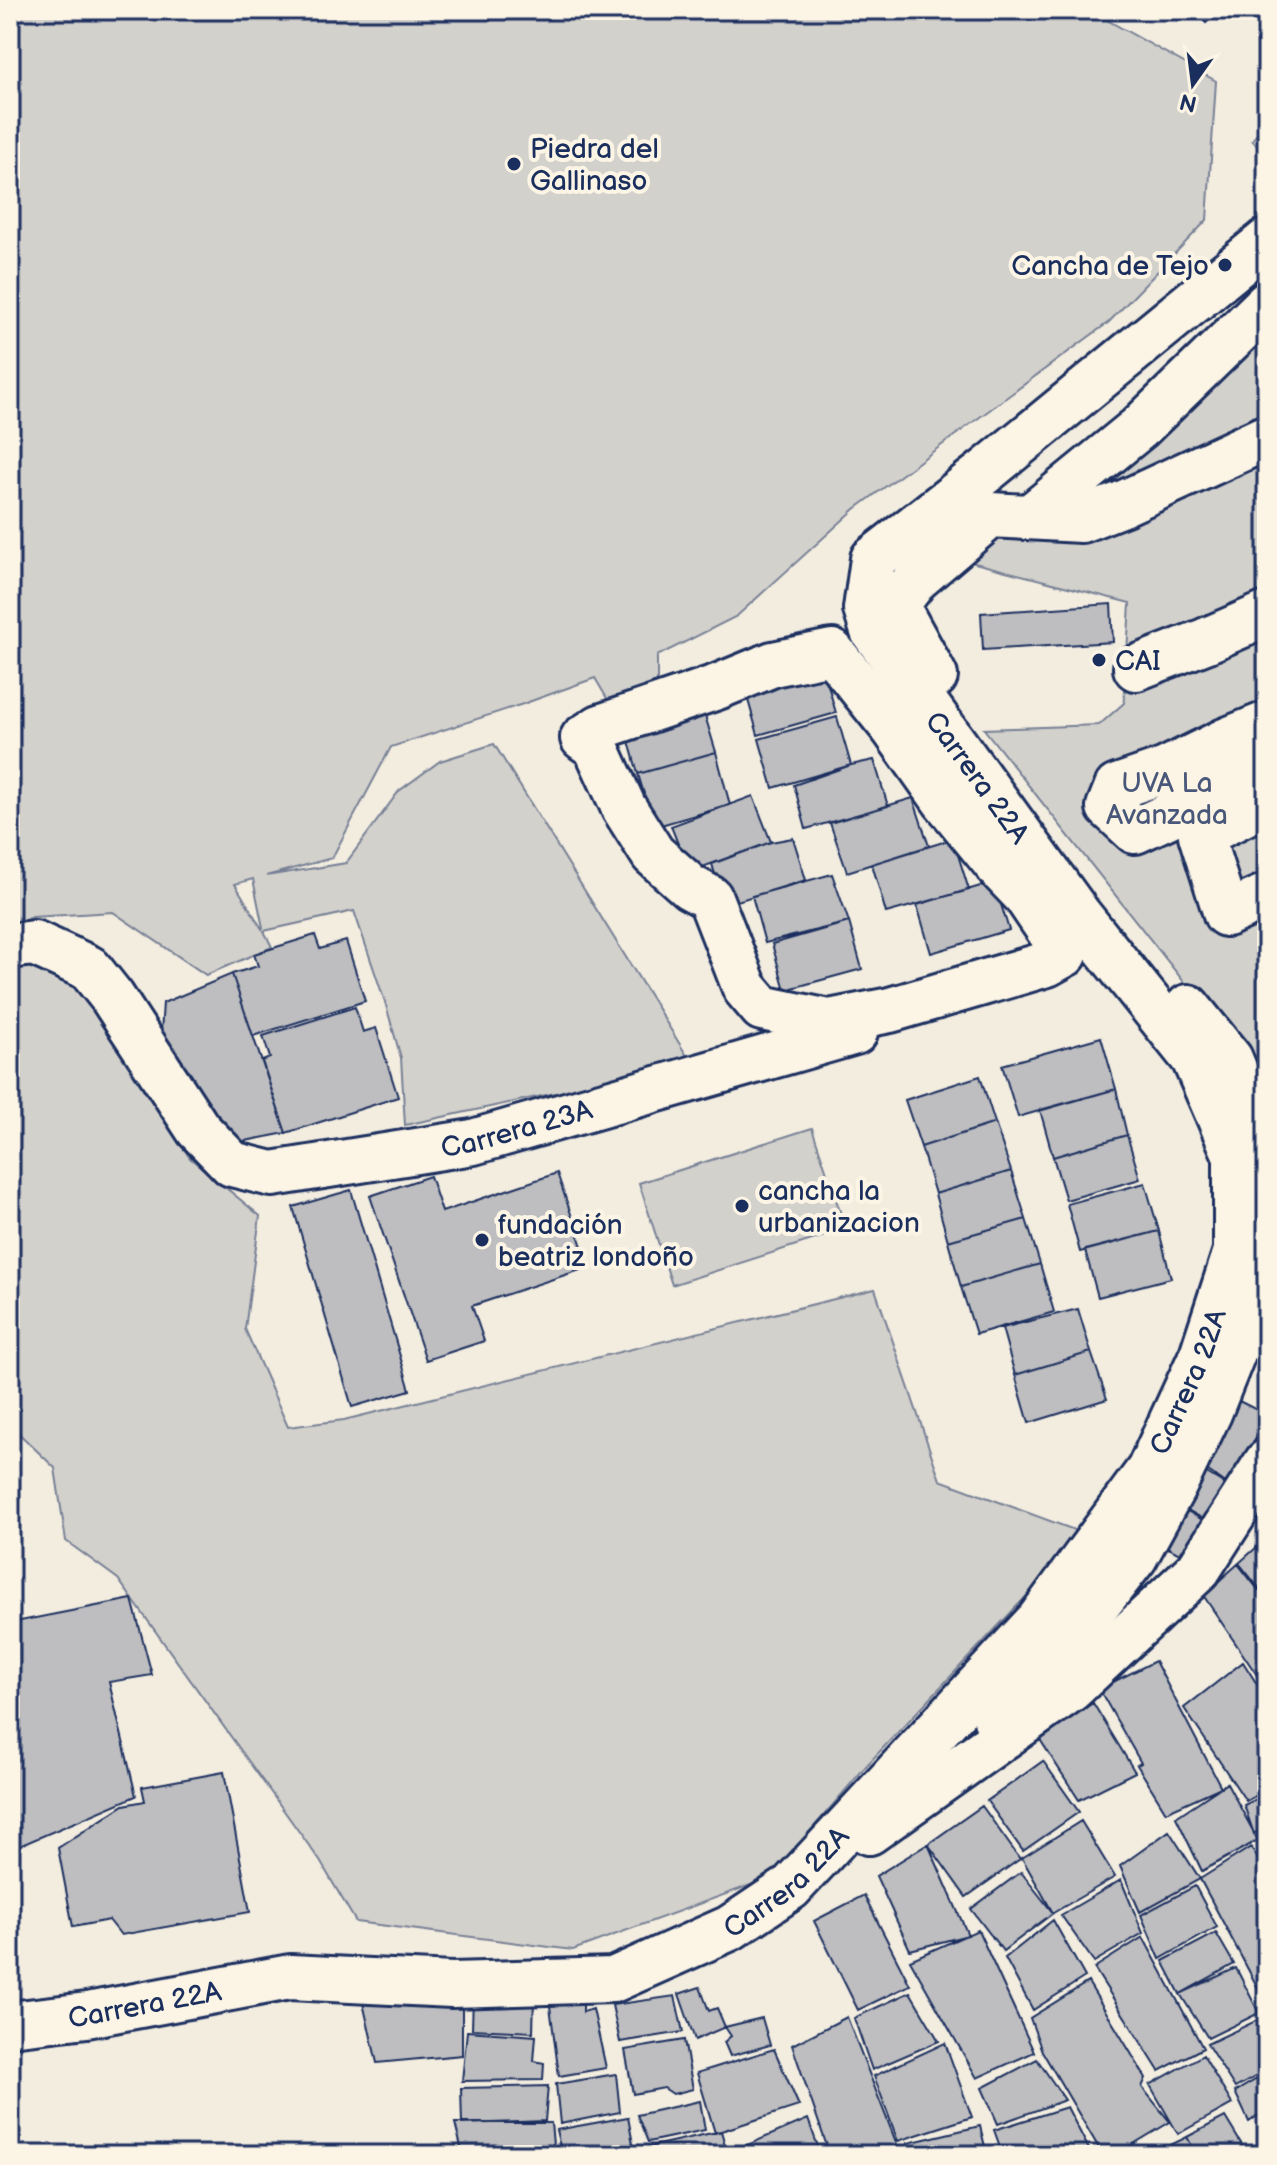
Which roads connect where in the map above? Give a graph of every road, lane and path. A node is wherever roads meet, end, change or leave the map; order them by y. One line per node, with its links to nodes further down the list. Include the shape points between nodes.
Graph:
1 (1267, 241): 6 (street, Carrera 22A, via 873,559 866,609)
2 (1267, 304): 4 (street, via 1139,428)
3 (1267, 437): 4 (street, via 1081,520)
4 (1030, 517): 16 (street, via 991,515 916,579 896,605 943,690 1230,1059 1259,1129)
5 (1267, 614): 8 (street)
6 (873, 631): 7 (street); 13 (street, Carrera 22A)
7 (832, 652): 13 (street, via 1002,871 1025,895); 13 (street, via 773,664 600,727 583,738 596,747 653,854 710,898 745,988 762,1008 829,1022 890,1010 1047,964 1065,954)
8 (1136, 668)
9 (1267, 724): 10 (street, via 1117,787 1109,807 1135,831)
10 (1267, 770)
11 (1267, 801): 12 (street, via 1201,835 1226,914)
12 (1267, 896)
13 (1060, 918): 15 (street, Carrera 22A)
14 (10, 946): 15 (street, Carrera 23A, via 34,943 89,968 198,1129 232,1164 272,1174 473,1142)
15 (1111, 958): 20 (street, Carrera 22A, via 1194,1059 1236,1156 1236,1251 1202,1355 1149,1470 1039,1620)
16 (1267, 1171)
17 (1267, 1241): 19 (street, via 1260,1285 1209,1413 1135,1557 977,1741)
18 (1267, 1462): 19 (street, via 1198,1570 1071,1689)
19 (977, 1756): 20 (street)
20 (790, 1888): 21 (street, Carrera 22A, via 730,1928 613,1980 452,1985 290,1977)
21 (10, 2024)

